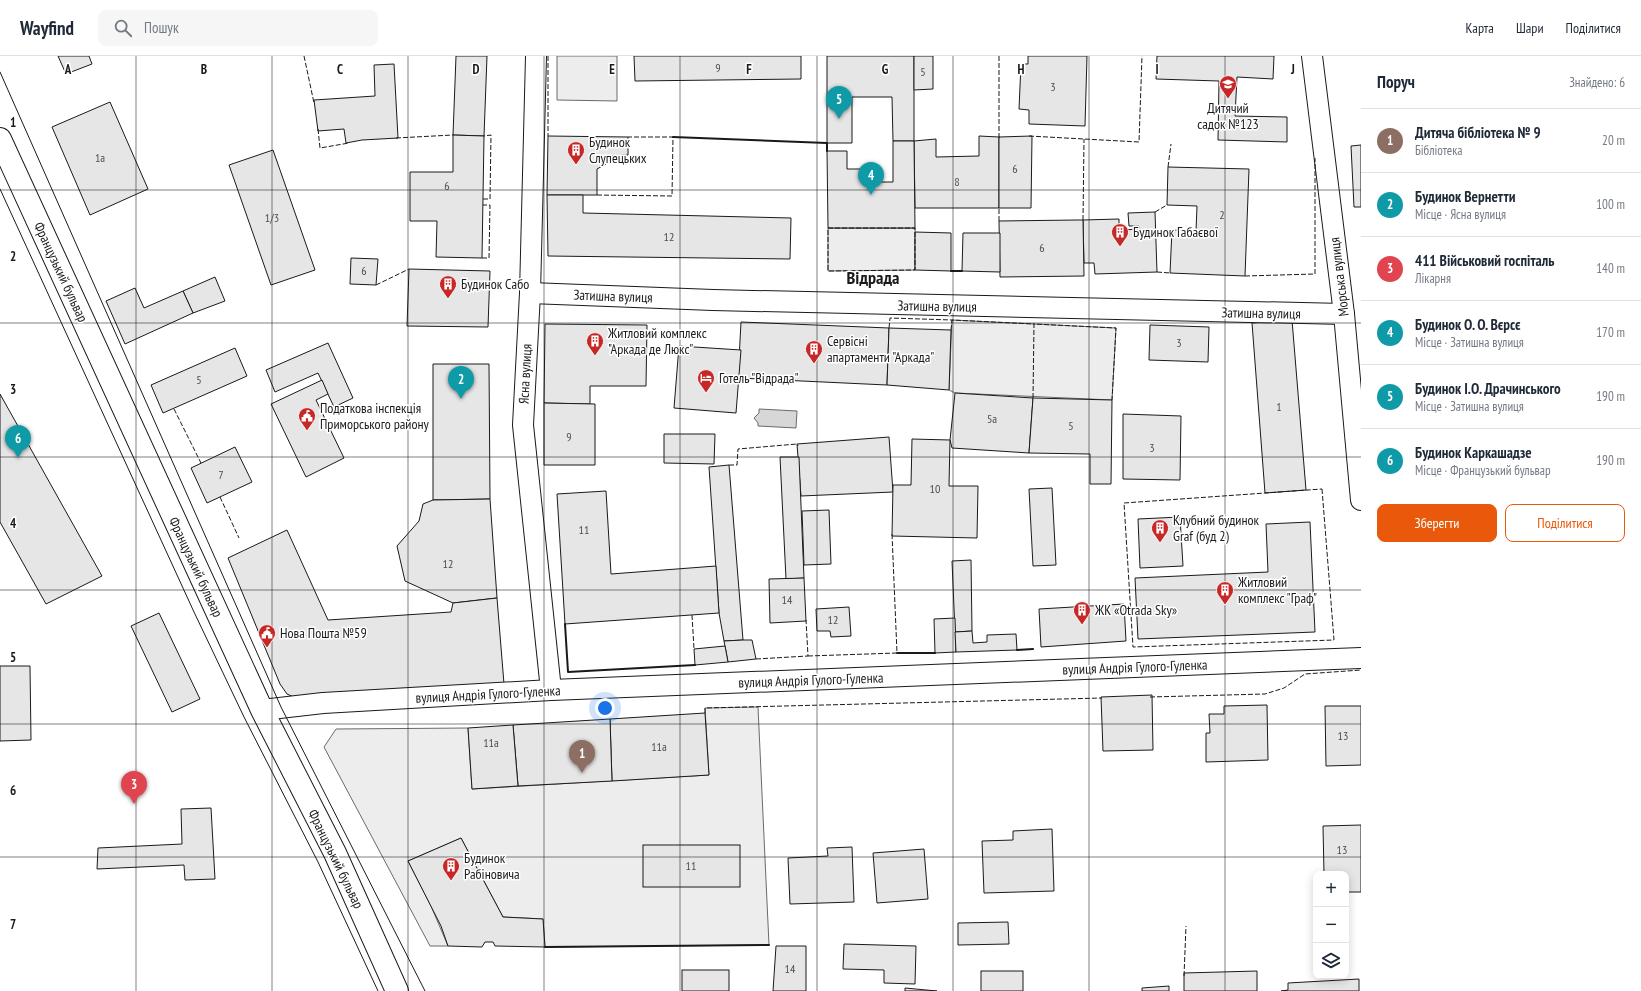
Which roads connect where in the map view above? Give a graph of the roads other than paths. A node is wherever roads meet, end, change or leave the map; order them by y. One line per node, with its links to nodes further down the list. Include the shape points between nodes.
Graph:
1 (536, 56): 4 (street, Ясна вулиця)
2 (1312, 56): 5 (street, Морська вулиця)
3 (0, 139): 9 (street, Французький бульвар)
4 (530, 293): 5 (street, Затишна вулиця, via 713,300); 8 (street, Ясна вулиця, via 523,425)
5 (1344, 314): 6 (street, Морська вулиця)
6 (1361, 500)
7 (1361, 658): 8 (street, вулиця Андрія Гулого-Гуленка)
8 (551, 690): 9 (street, вулиця Андрія Гулого-Гуленка, via 322,703)
9 (262, 710): 10 (street, Французький бульвар, via 335,853)
10 (397, 991)

